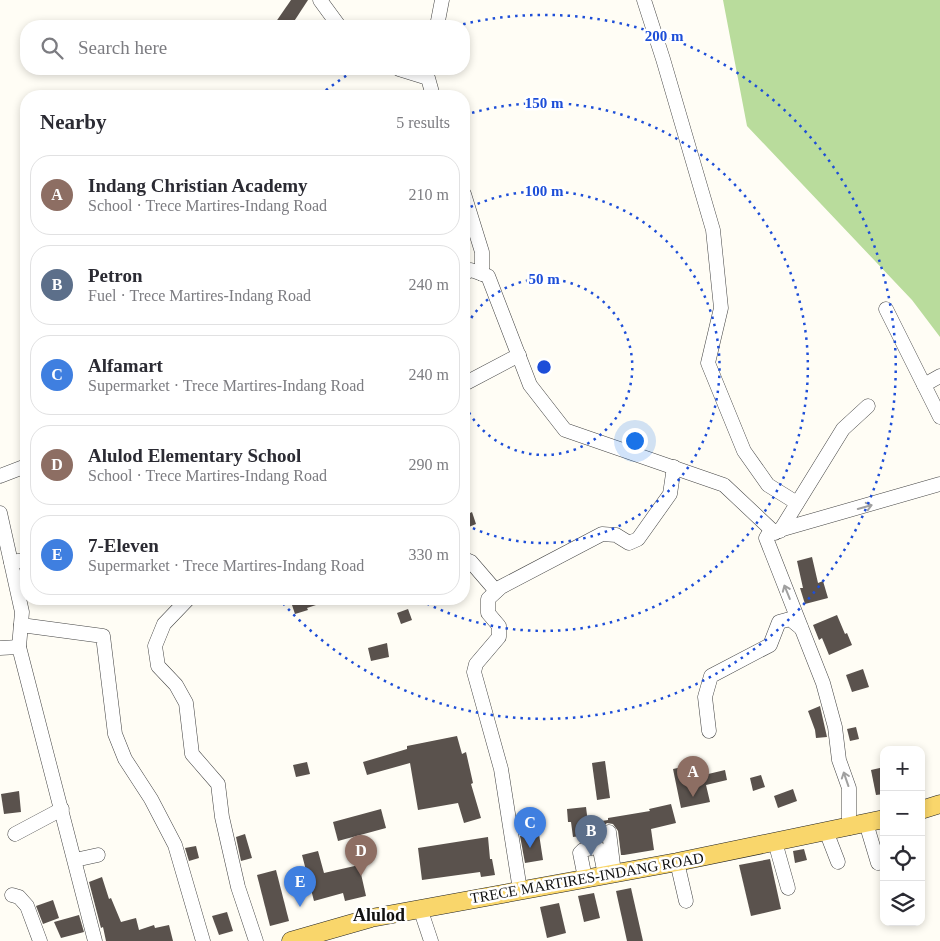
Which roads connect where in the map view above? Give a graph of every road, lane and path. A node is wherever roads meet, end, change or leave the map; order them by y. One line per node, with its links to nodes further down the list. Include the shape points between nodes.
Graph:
1 (320, 0): 4 (street)
2 (442, 0): 5 (street)
3 (644, 0): 22 (street, via 713,230 720,308 708,363 744,451 768,485)
4 (335, 20)
5 (438, 20)
6 (428, 75): 7 (street)
7 (432, 90)
8 (470, 213): 10 (street, via 482,252)
9 (470, 270): 10 (street)
10 (482, 274): 12 (street, via 488,276)
11 (886, 310): 15 (street)
12 (519, 355): 14 (street); 18 (street, via 530,385 566,430)
13 (940, 376): 15 (street)
14 (470, 381)
15 (924, 384): 17 (street)
16 (868, 406): 22 (street, via 843,429)
17 (940, 418)
18 (674, 467): 24 (street, via 724,485); 28 (street, via 670,494 638,539 630,543 616,535 602,534)
19 (20, 468): 20 (street)
20 (0, 476)
21 (940, 484): 24 (street, one-way to 21)
22 (797, 503): 24 (street)
23 (0, 513): 26 (street)
24 (778, 532): 33 (street, one-way to 24, via 766,538 769,533)
25 (20, 561): 26 (street)
26 (11, 562): 29 (street)
27 (470, 562): 28 (street)
28 (496, 592): 55 (street, via 488,599 488,613 499,626 499,637 476,664 474,672 501,770)
29 (20, 603)
30 (20, 605): 32 (street)
31 (182, 605): 62 (street, via 164,624 155,646 158,666 176,685 186,703 192,754 218,784 238,887)
32 (21, 625): 34 (street); 61 (street, via 103,636 115,734 125,759 175,845)
33 (802, 629): 36 (street, via 790,619 779,622 770,645 712,676 705,697); 42 (street, one-way to 33, via 849,788 839,760 824,683)
34 (19, 647): 35 (street); 38 (street)
35 (0, 648)
36 (709, 731)
37 (940, 804): 39 (main road)
38 (62, 809): 45 (street); 48 (street)
39 (925, 809)
40 (880, 820): 41 (main road, TRECE MARTIRES-INDANG ROAD)
41 (866, 824): 42 (main road, TRECE MARTIRES-INDANG ROAD); 51 (street)
42 (849, 828): 44 (main road, TRECE MARTIRES-INDANG ROAD)
43 (609, 832): 52 (street)
44 (826, 832): 46 (main road, TRECE MARTIRES-INDANG ROAD); 50 (street)
45 (15, 834)
46 (775, 842): 49 (main road, TRECE MARTIRES-INDANG ROAD); 54 (street)
47 (98, 855): 48 (street)
48 (75, 860): 60 (street)
49 (677, 862): 52 (main road, TRECE MARTIRES-INDANG ROAD); 57 (street)
50 (838, 862)
51 (878, 863)
52 (609, 874): 53 (main road, TRECE MARTIRES-INDANG ROAD); 53 (street, via 596,847 580,852)
53 (585, 878): 55 (main road, TRECE MARTIRES-INDANG ROAD)
54 (788, 888)
55 (520, 890): 58 (main road, TRECE MARTIRES-INDANG ROAD)
56 (12, 895): 59 (street, via 20,897 27,906)
57 (686, 901)
58 (420, 908): 63 (main road, TRECE MARTIRES-INDANG ROAD, via 371,918); 64 (street)
59 (40, 941)
60 (96, 941)
61 (203, 941)
62 (256, 941)
63 (292, 941)
64 (431, 941)

